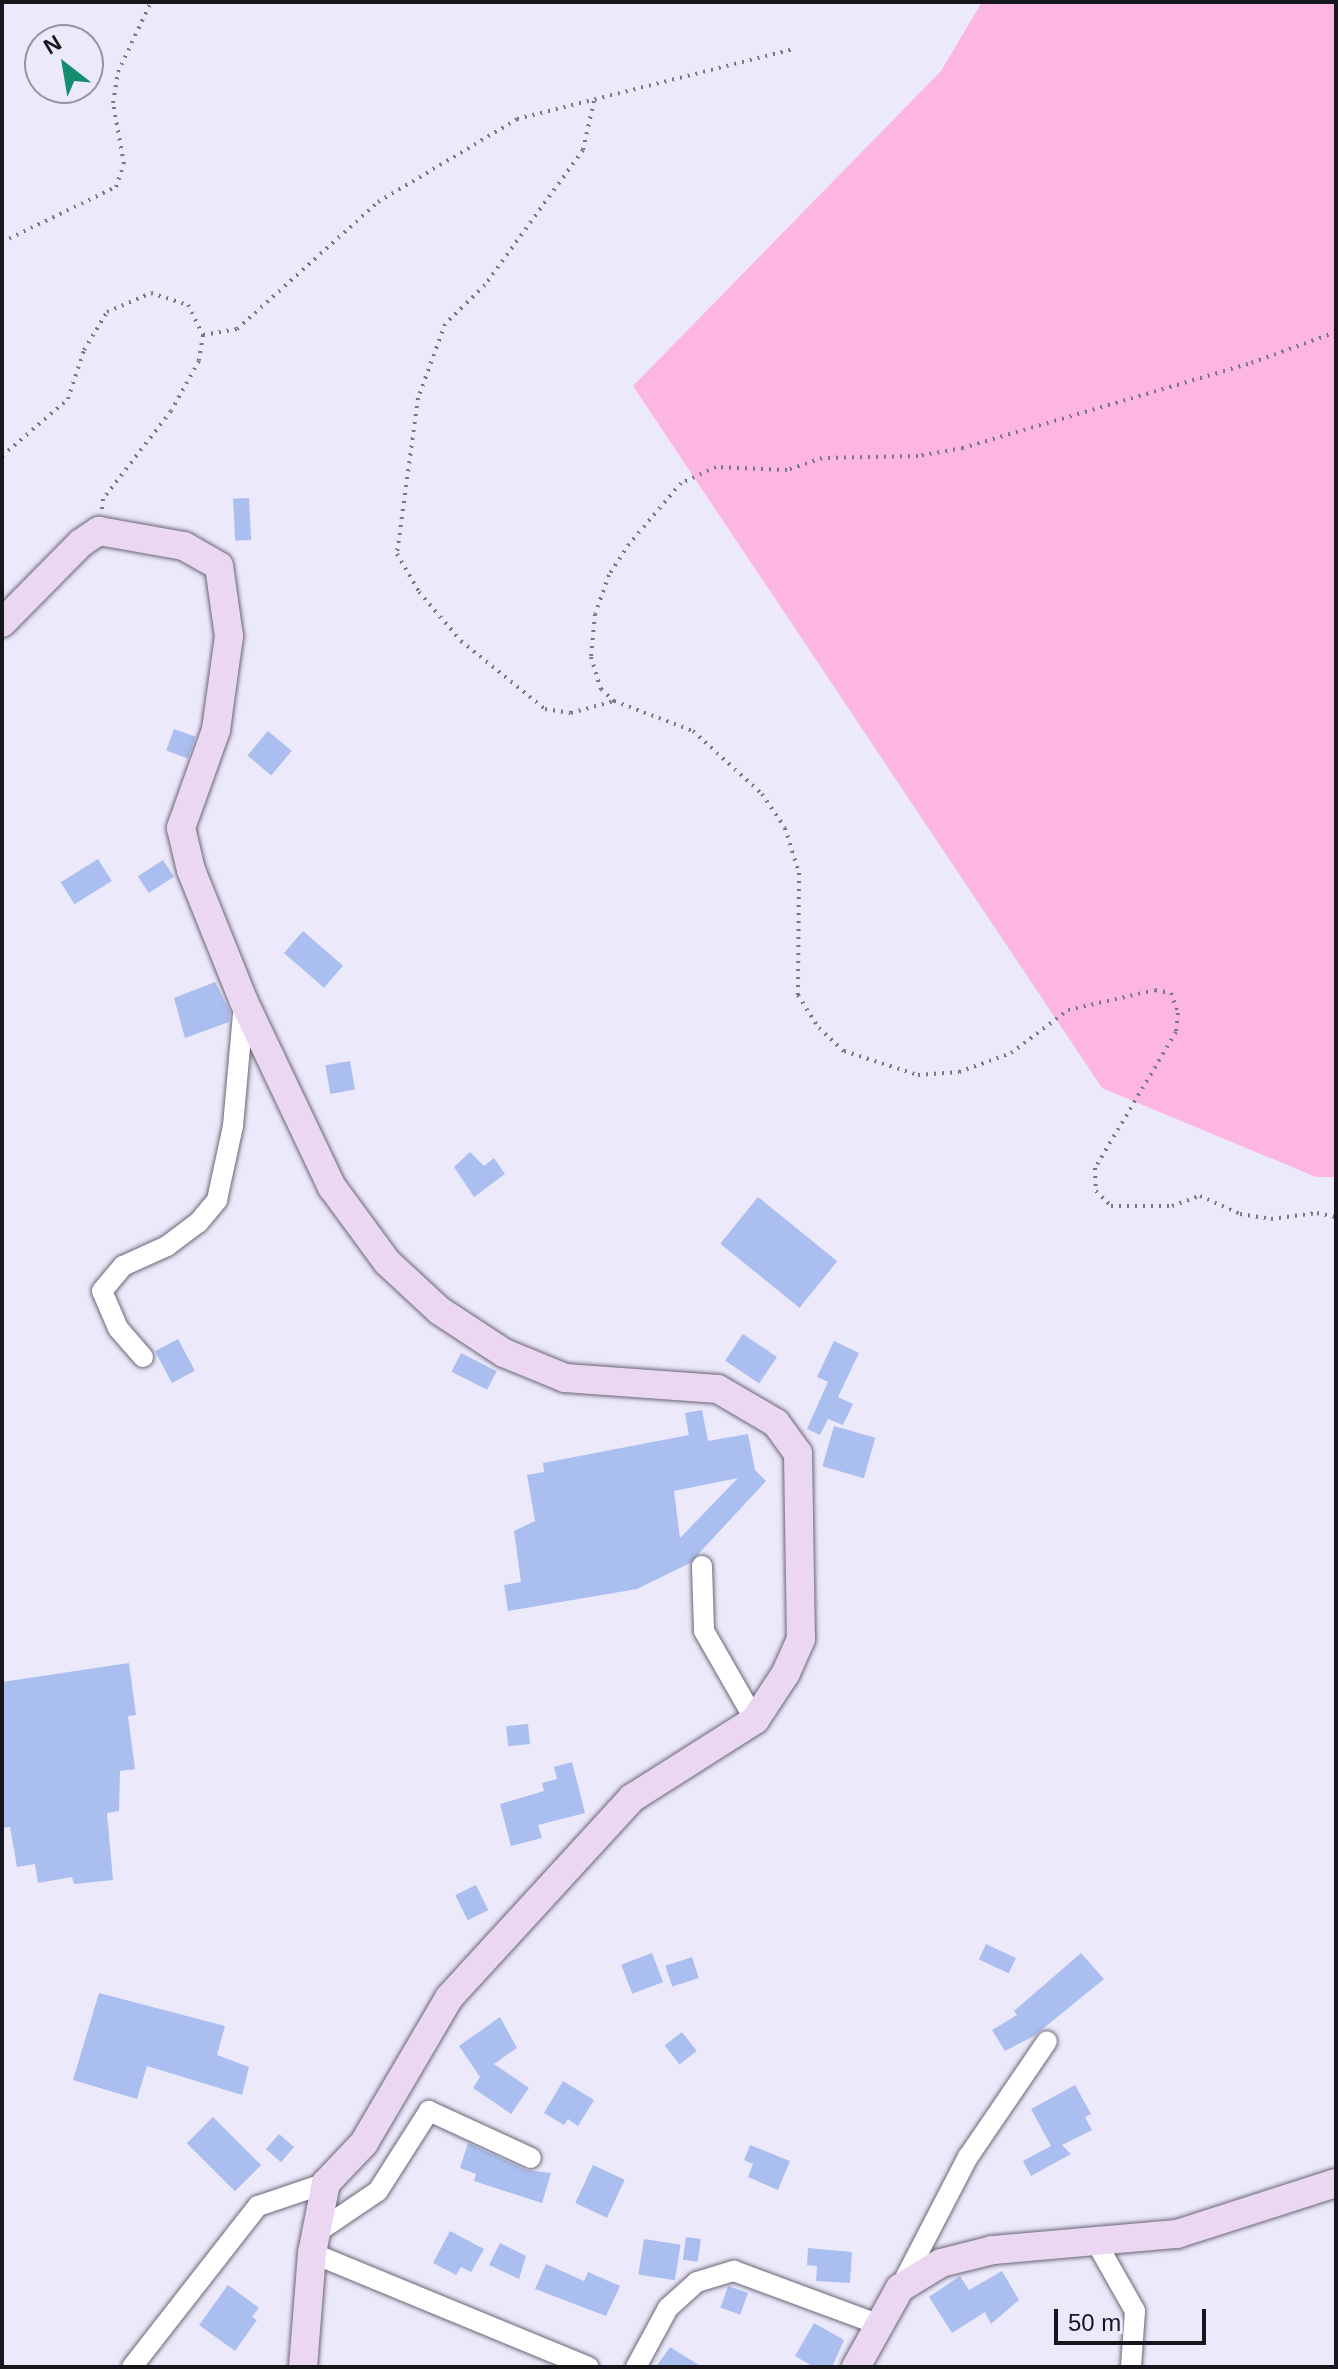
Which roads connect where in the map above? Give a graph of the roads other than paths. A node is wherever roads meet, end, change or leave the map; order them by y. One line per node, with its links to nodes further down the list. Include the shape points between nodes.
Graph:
1 (2, 623): 2 (street, via 99,531 184,546 219,566 229,636 216,730 181,828 191,870)
2 (244, 1002): 3 (street, via 233,1126 217,1200 198,1223 167,1246 123,1266 102,1291 118,1328); 5 (street, via 332,1187 387,1262 440,1311 504,1353 565,1378 718,1389 776,1423 798,1453 801,1639)
3 (143, 1357)
4 (702, 1566): 5 (street, via 704,1631)
5 (755, 1720): 8 (street, via 632,1798 449,1998 364,2143)
6 (1047, 2041): 12 (street, via 968,2157)
7 (531, 2158): 11 (street, via 429,2111 378,2191)
8 (326, 2183): 11 (street); 14 (street, via 258,2206)
9 (1336, 2183): 10 (street, via 1177,2234)
10 (1096, 2242): 12 (street, via 993,2250 941,2263); 19 (street, via 1135,2311)
11 (314, 2243): 15 (street); 16 (street)
12 (900, 2288): 13 (street)
13 (877, 2324): 17 (street, via 734,2271 697,2282 668,2308); 18 (street)
14 (132, 2367)
15 (303, 2367)
16 (588, 2367)
17 (636, 2367)
18 (856, 2367)
19 (1131, 2367)

